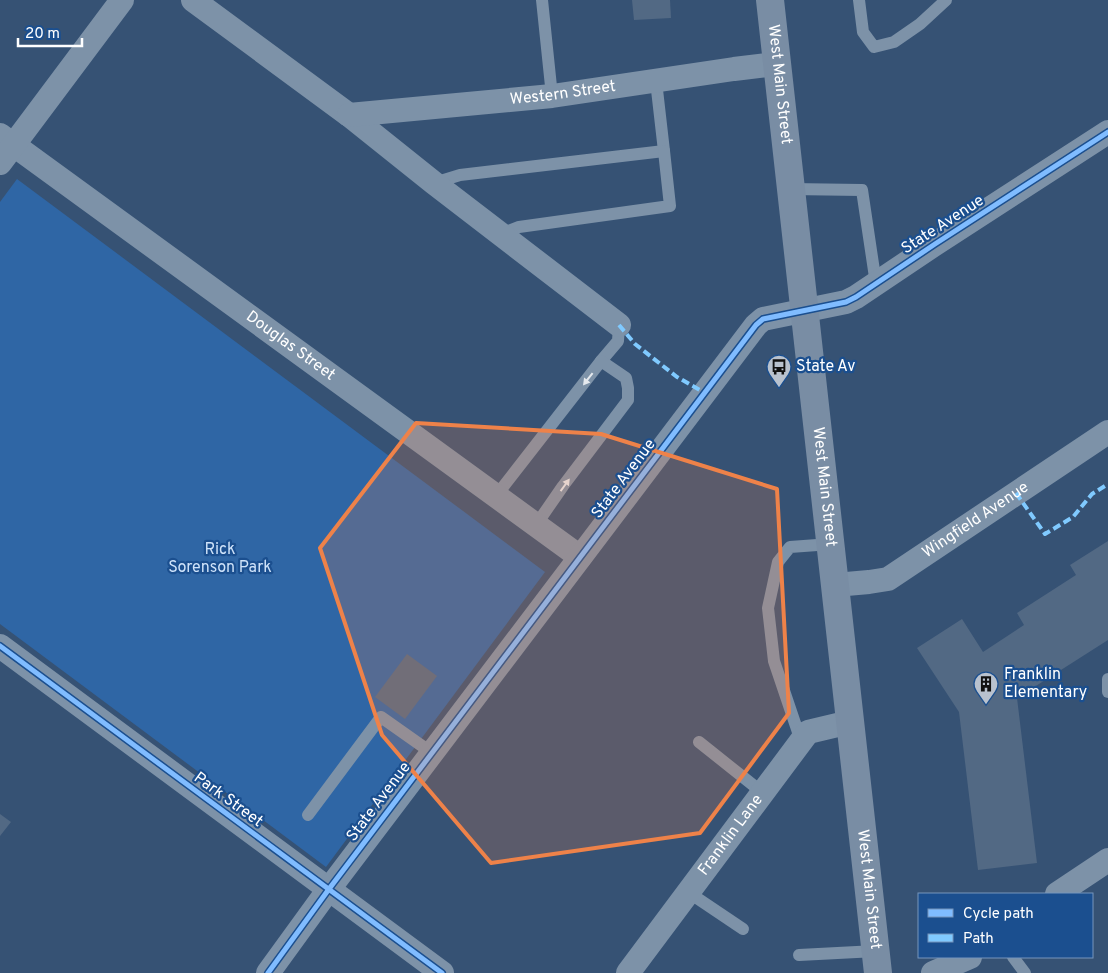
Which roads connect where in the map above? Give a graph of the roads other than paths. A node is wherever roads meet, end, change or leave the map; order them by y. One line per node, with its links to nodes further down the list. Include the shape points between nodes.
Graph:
1 (122, 0): 12 (street)
2 (193, 0): 10 (street)
3 (542, 0): 9 (lane)
4 (770, 0): 7 (main road, West Main Street)
5 (859, 0): 6 (lane, via 863,32 874,47 894,42)
6 (946, 0)
7 (776, 64): 8 (street, Western Street); 16 (main road, West Main Street)
8 (656, 81): 9 (street, Western Street); 13 (lane)
9 (552, 96): 10 (street, Western Street)
10 (349, 115): 15 (street)
11 (1108, 132): 18 (street, State Avenue)
12 (7, 140): 14 (street); 23 (street, Douglas Street)
13 (664, 151): 15 (lane, via 460,175); 17 (lane, via 670,206 519,226)
14 (0, 164)
15 (434, 182): 17 (street)
16 (790, 189): 18 (lane, via 862,190); 19 (main road, West Main Street)
17 (500, 234): 20 (street)
18 (876, 284): 19 (street, State Avenue, via 846,302)
19 (804, 311): 25 (main road, West Main Street); 26 (street, State Avenue, via 763,319 756,325)
20 (619, 325): 21 (lane, via 618,341)
21 (601, 361): 23 (lane, one-way to 23); 24 (lane, one-way to 21, via 628,400 626,378)
22 (1108, 432): 27 (street, Wingfield Avenue, via 888,579)
23 (496, 496): 24 (street, Douglas Street)
24 (536, 524): 26 (street, Douglas Street)
25 (830, 544): 27 (main road, West Main Street); 32 (lane, via 790,547 778,562 768,608 774,661)
26 (580, 557): 34 (street, State Avenue)
27 (835, 585): 31 (main road, West Main Street)
28 (0, 646): 38 (street, Park Street)
29 (1108, 679): 30 (lane)
30 (1108, 692)
31 (850, 722): 32 (street, Franklin Lane, via 808,732); 45 (main road, West Main Street)
32 (801, 741): 35 (street, Franklin Lane)
33 (699, 742): 35 (lane)
34 (432, 753): 36 (lane, via 381,717); 38 (street, State Avenue)
35 (763, 793): 39 (street, Franklin Lane)
36 (308, 815)
37 (1108, 860): 40 (street)
38 (329, 889): 46 (street, State Avenue); 47 (street, Park Street)
39 (688, 892): 41 (lane); 48 (street, Franklin Lane)
40 (1058, 893)
41 (743, 928)
42 (799, 955): 45 (lane)
43 (968, 958): 49 (street)
44 (1014, 958): 50 (lane)
45 (877, 962)
46 (268, 973)
47 (442, 973)
48 (628, 973)
49 (933, 973)
50 (1025, 973)

